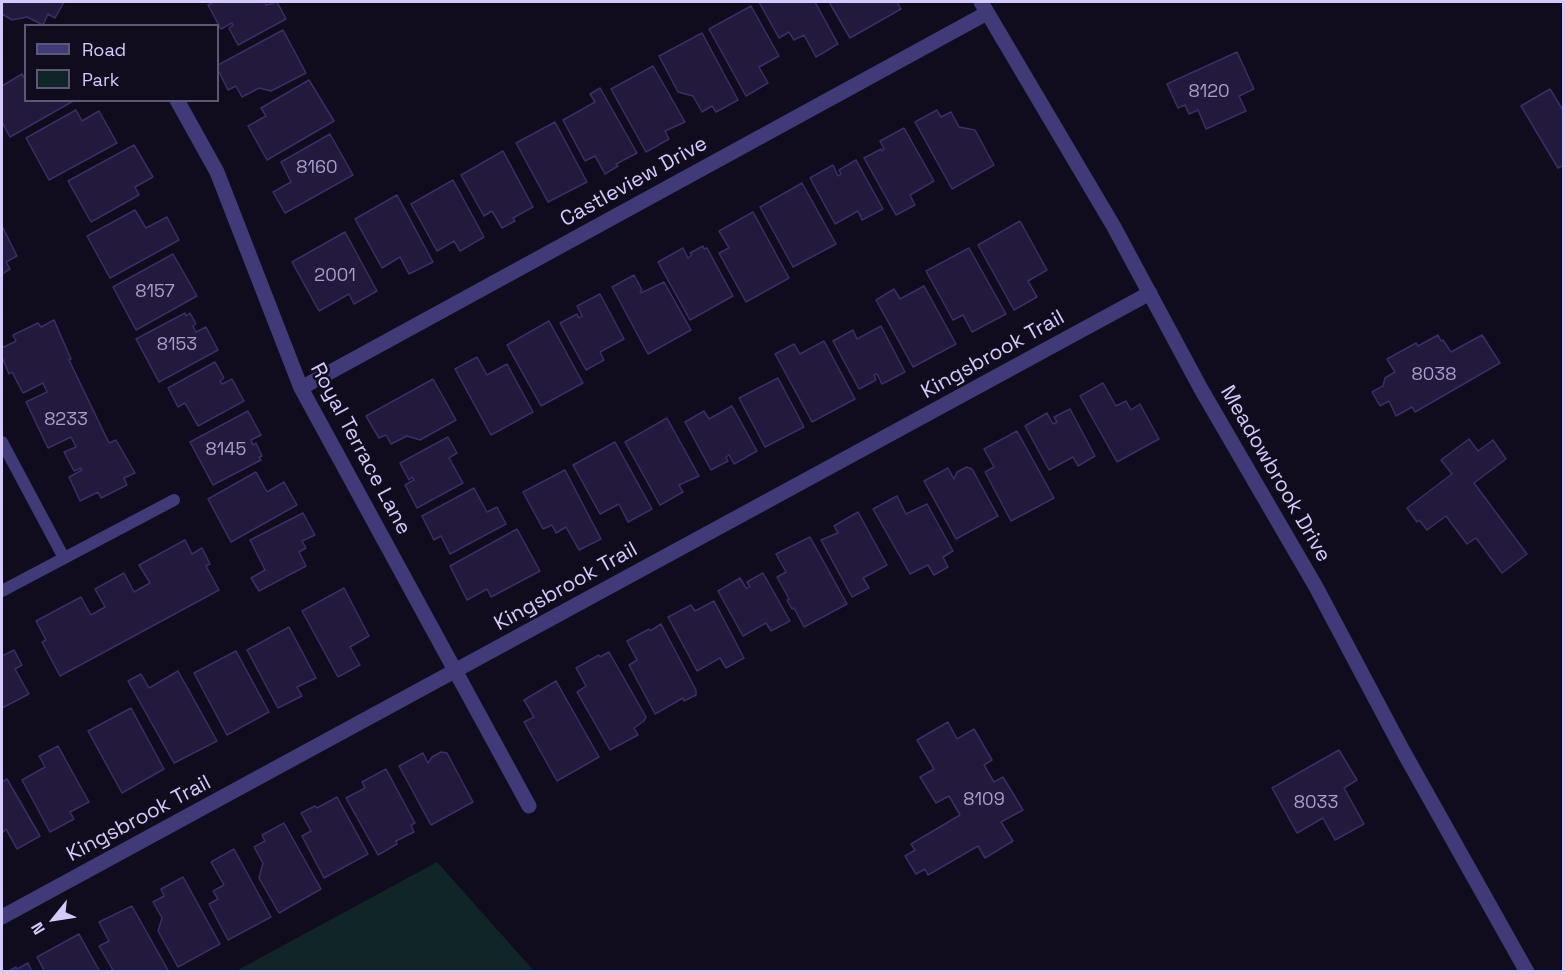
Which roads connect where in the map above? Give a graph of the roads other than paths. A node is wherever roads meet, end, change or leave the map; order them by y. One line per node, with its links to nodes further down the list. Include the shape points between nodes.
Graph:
1 (984, 7): 3 (street, Meadowbrook Drive); 4 (street, Castleview Drive)
2 (178, 102): 4 (street, Royal Terrace Lane, via 217,172)
3 (1150, 294): 9 (street, Kingsbrook Trail); 12 (street, Meadowbrook Drive)
4 (301, 387): 9 (street, Royal Terrace Lane)
5 (2, 442): 7 (lane)
6 (174, 500): 7 (lane)
7 (64, 558): 8 (lane)
8 (2, 591)
9 (455, 671): 10 (street, Royal Terrace Lane); 11 (street, Kingsbrook Trail)
10 (529, 806)
11 (2, 917)
12 (1527, 972)

